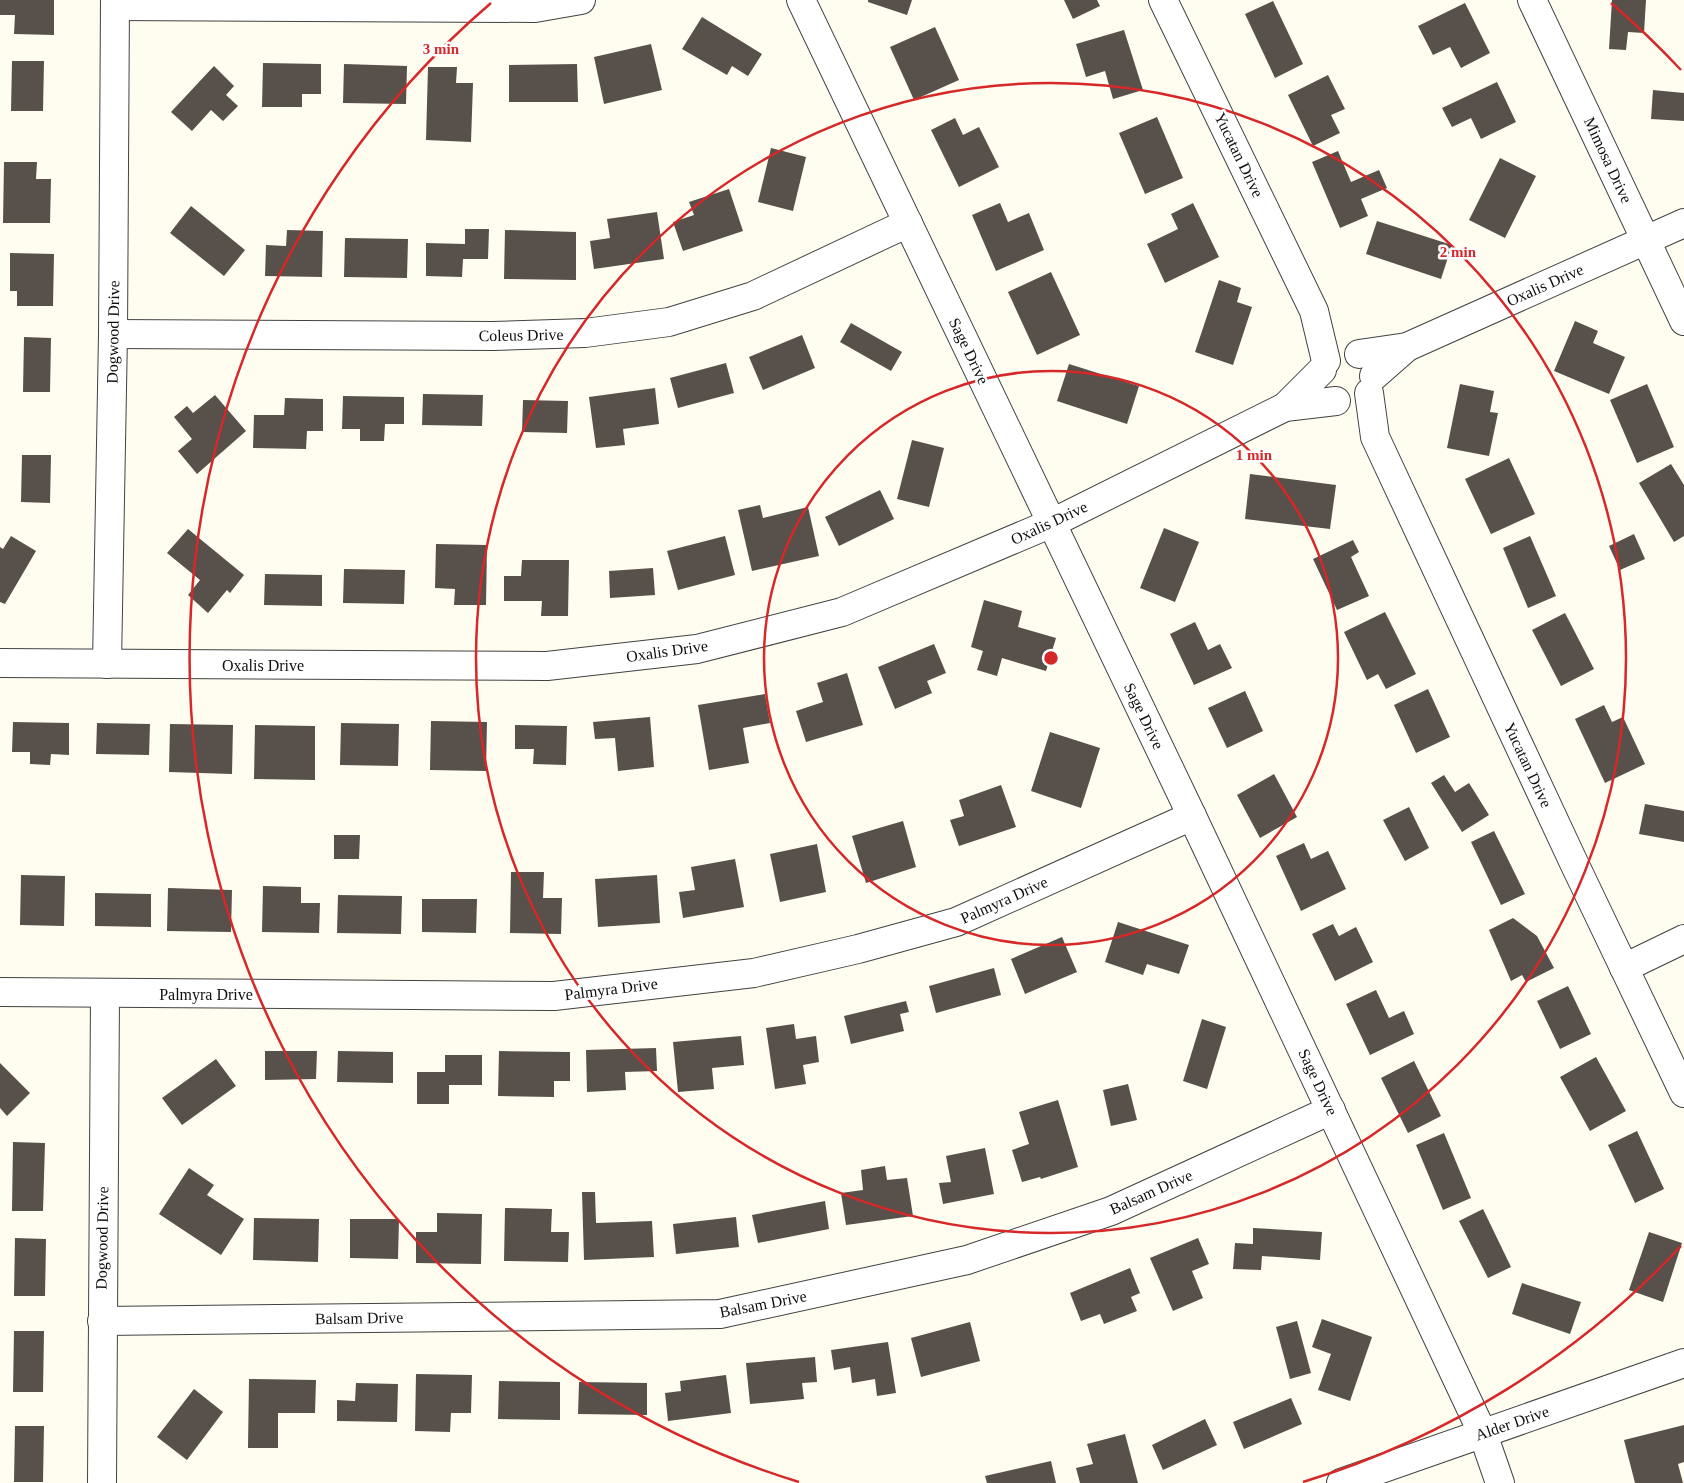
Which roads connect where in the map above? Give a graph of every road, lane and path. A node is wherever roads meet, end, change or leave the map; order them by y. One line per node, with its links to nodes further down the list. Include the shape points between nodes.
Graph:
1 (581, 0): 5 (street, via 535,8)
2 (801, 0): 6 (street, Sage Drive)
3 (1163, 0): 11 (street, Yucatan Drive)
4 (1532, 0): 8 (street, Mimosa Drive)
5 (116, 3): 10 (street, Dogwood Drive)
6 (908, 223): 10 (street, Coleus Drive, via 753,296 669,322 585,333 493,336); 12 (street, Sage Drive)
7 (1684, 223): 8 (street, Oxalis Drive)
8 (1645, 240): 9 (street, Mimosa Drive); 11 (street, Oxalis Drive)
9 (1684, 321)
10 (113, 334): 14 (street, Dogwood Drive)
11 (1348, 376): 12 (street, Oxalis Drive); 17 (street, Yucatan Drive)
12 (1052, 523): 14 (street, Oxalis Drive, via 842,612 697,649 547,666); 15 (street, Sage Drive)
13 (0, 663): 14 (street, Oxalis Drive)
14 (107, 664)
15 (1192, 816): 19 (street, Palmyra Drive, via 956,922 754,973 554,996); 21 (street, Sage Drive)
16 (1684, 939): 17 (street)
17 (1624, 968): 20 (street, Yucatan Drive)
18 (0, 992): 19 (street, Palmyra Drive)
19 (105, 994): 22 (street, Dogwood Drive)
20 (1684, 1093)
21 (1331, 1110): 22 (street, Balsam Drive, via 1111,1211 985,1254 720,1314); 24 (street, Sage Drive)
22 (102, 1321): 25 (street, Dogwood Drive)
23 (1684, 1363): 24 (street, Alder Drive)
24 (1483, 1434): 26 (street, Alder Drive); 27 (street, Sage Drive)
25 (102, 1483)
26 (1341, 1483)
27 (1500, 1483)

